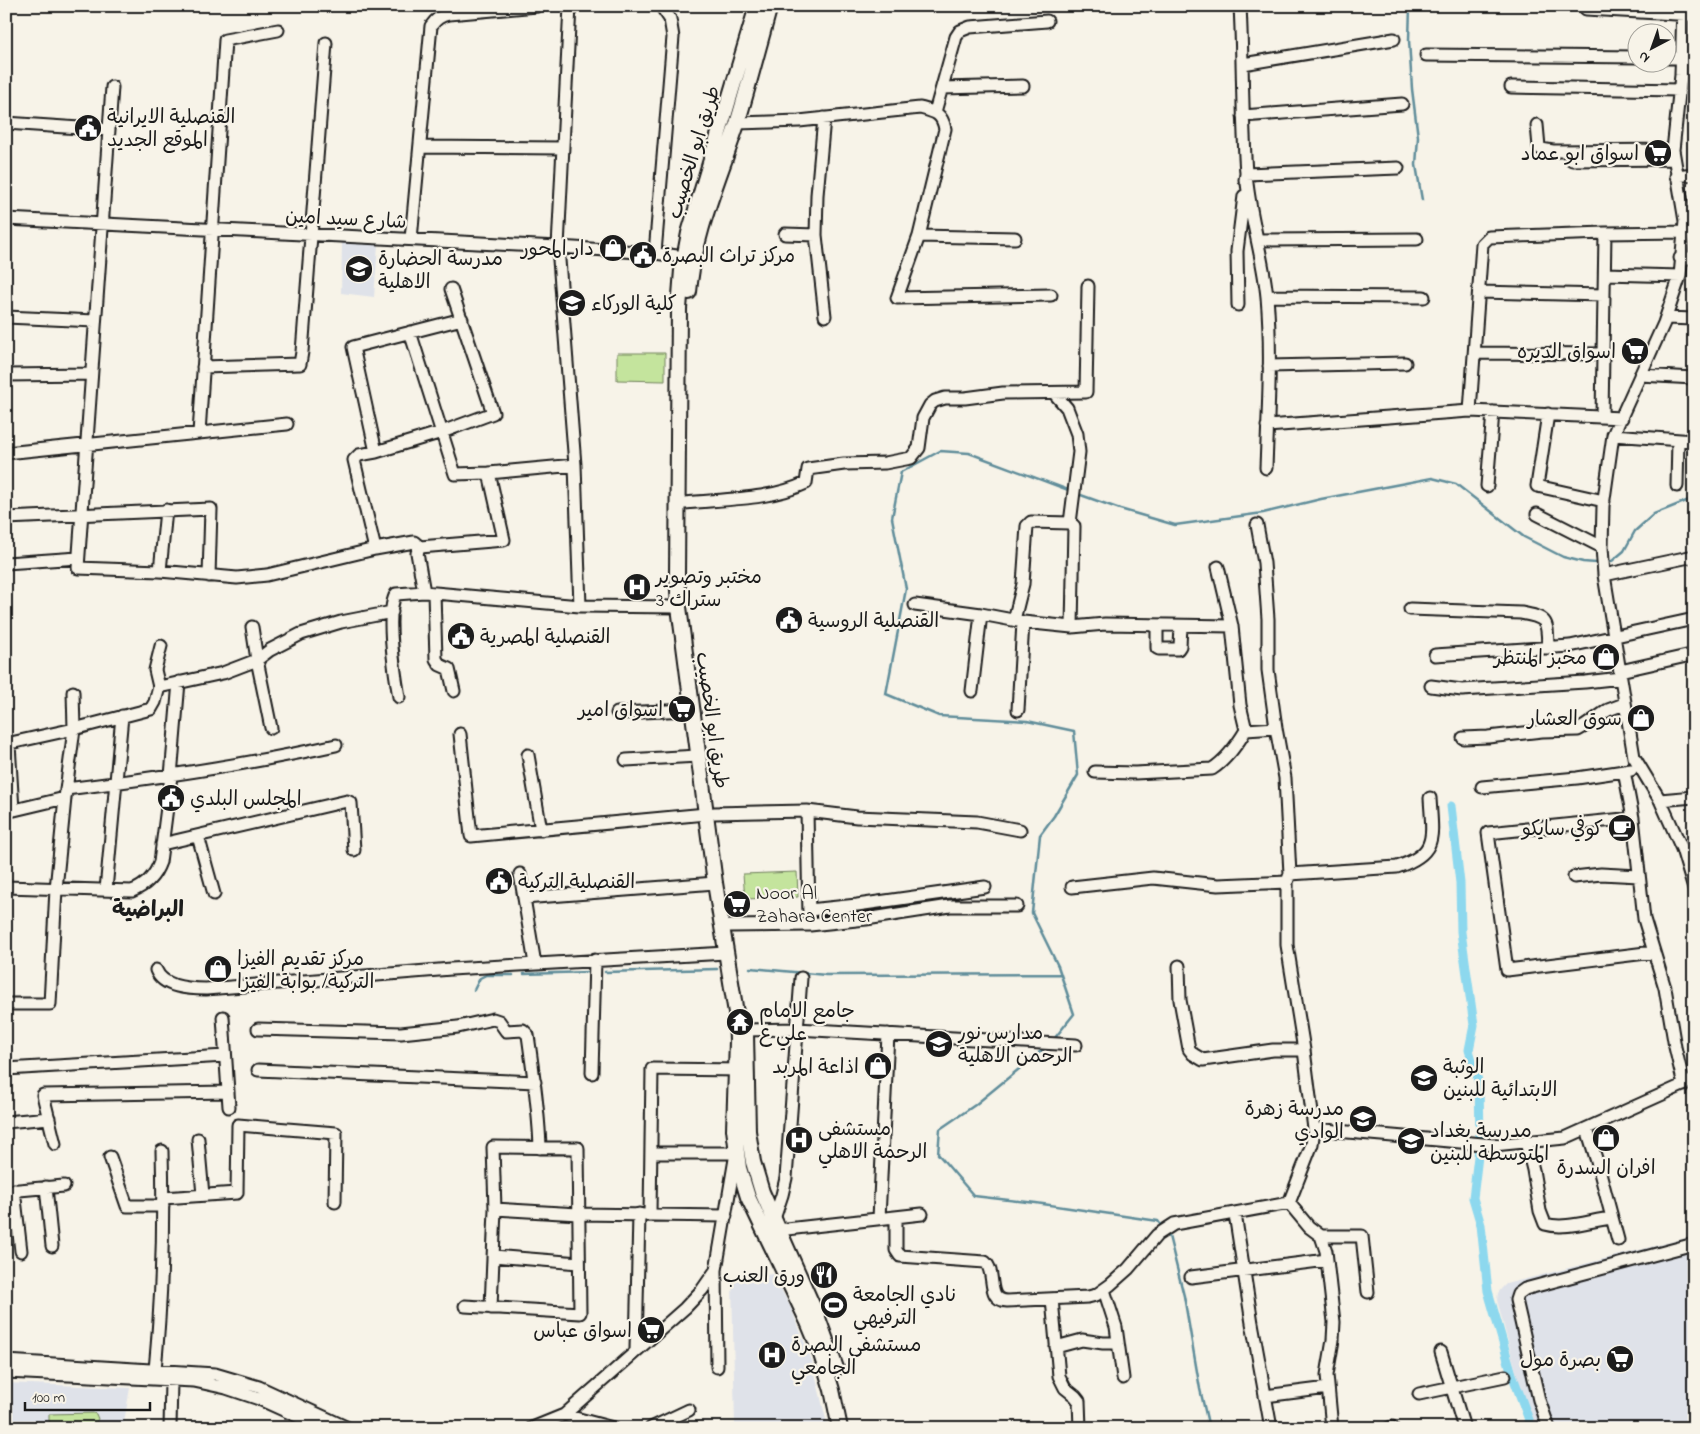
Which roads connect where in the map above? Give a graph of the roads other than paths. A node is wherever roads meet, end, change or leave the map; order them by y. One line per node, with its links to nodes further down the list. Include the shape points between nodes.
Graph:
1 (538, 6): 7 (street)
2 (570, 6): 35 (street)
3 (661, 6): 56 (street, via 670,19 673,37)
4 (757, 6): 17 (main road, طريق ابو الخصيب)
5 (770, 6): 17 (main road, طريق ابو الخصيب)
6 (1240, 6): 18 (street)
7 (485, 9): 34 (street, via 442,16 431,26)
8 (1586, 9): 9 (street)
9 (1686, 12): 16 (street)
10 (1047, 22): 24 (street, via 970,27 960,31)
11 (278, 30): 45 (street, via 225,40)
12 (1394, 39): 18 (street)
13 (326, 43): 48 (street)
14 (1426, 55): 15 (street)
15 (1628, 58)
16 (1681, 58): 19 (street)
17 (748, 61): 31 (main road, طريق ابو الخصيب); 57 (main road, طريق ابو الخصيب)
18 (1243, 64): 28 (street)
19 (1681, 74): 20 (street); 25 (street)
20 (1694, 74)
21 (1023, 86): 24 (street)
22 (112, 87): 33 (street)
23 (1511, 87): 25 (street)
24 (942, 88): 27 (street)
25 (1679, 90): 36 (street)
26 (1402, 104): 28 (street)
27 (936, 112): 29 (street, via 920,108); 50 (street, via 943,121 944,130)
28 (1244, 116): 39 (street)
29 (824, 118): 31 (street); 49 (street)
30 (6, 123): 33 (street)
31 (737, 123): 100 (main road, طريق ابو الخصيب, via 698,240 692,268)
32 (1537, 125): 36 (street, via 1541,149)
33 (109, 130): 43 (street)
34 (420, 147): 35 (street); 53 (street)
35 (562, 148): 55 (street)
36 (1674, 155): 37 (street); 41 (street)
37 (1572, 160)
38 (1398, 168): 39 (street)
39 (1246, 174): 54 (street); 69 (street, via 1237,251)
40 (1694, 174): 41 (street)
41 (1676, 176): 44 (street)
42 (6, 219): 43 (street, شارع سيد امين)
43 (102, 224): 45 (street, شارع سيد امين); 75 (street)
44 (1688, 225): 46 (street); 58 (street)
45 (212, 229): 48 (street, شارع سيد امين); 81 (street)
46 (1605, 233): 60 (street); 64 (street, via 1489,237 1482,244)
47 (786, 234): 49 (street)
48 (312, 235): 53 (street, شارع سيد امين); 81 (street, via 300,364)
49 (816, 236): 70 (street)
50 (919, 236): 51 (street); 65 (street, via 897,298)
51 (1015, 238)
52 (1416, 238): 54 (street)
53 (411, 240): 55 (street, شارع سيد امين)
54 (1258, 240): 67 (street)
55 (558, 247): 56 (street, شارع سيد امين); 103 (street)
56 (655, 252): 57 (street, شارع سيد امين)
57 (684, 256): 100 (main road, طريق ابو الخصيب, via 679,309)
58 (1680, 258): 59 (street); 61 (street)
59 (1694, 258)
60 (1605, 274): 61 (street); 66 (street)
61 (1680, 276): 72 (street)
62 (1088, 286): 86 (street, via 1086,392)
63 (450, 289): 73 (street)
64 (1479, 292): 66 (street); 77 (street)
65 (1051, 295)
66 (1604, 295): 78 (street)
67 (1267, 296): 68 (street); 80 (street)
68 (1424, 297)
69 (1238, 305)
70 (825, 316)
71 (6, 317): 75 (street)
72 (1666, 318): 74 (street); 84 (street)
73 (462, 319): 76 (street); 94 (street, via 493,413)
74 (1694, 319)
75 (95, 321): 82 (street)
76 (410, 332): 94 (street); 101 (street, via 353,347)
77 (1475, 353): 78 (street); 87 (street)
78 (1604, 354): 90 (street)
79 (1405, 363): 80 (street)
80 (1269, 366): 93 (street)
81 (203, 368): 95 (street)
82 (91, 374): 83 (street); 99 (street)
83 (6, 375)
84 (1640, 375): 85 (street); 91 (street)
85 (1694, 378)
86 (1054, 393): 109 (street, via 945,398 930,405 923,418 919,448 910,458 808,469 806,483 796,488 771,494); 114 (street, via 1067,408 1080,452)
87 (1470, 411): 88 (street); 93 (street)
88 (1494, 412): 89 (street); 106 (street)
89 (1548, 414): 90 (street); 108 (street, via 1537,486)
90 (1602, 416): 91 (street)
91 (1622, 418): 96 (street)
92 (287, 424): 95 (street)
93 (1267, 426): 104 (street)
94 (442, 432): 101 (street); 105 (street, via 455,474)
95 (199, 433): 99 (street)
96 (1613, 436): 97 (street); 108 (street)
97 (1678, 440): 98 (street); 107 (street)
98 (1694, 441)
99 (86, 446): 102 (street); 112 (street)
100 (682, 448): 109 (main road, طريق ابو الخصيب); 129 (main road, طريق ابو الخصيب, via 677,574)
101 (376, 452): 118 (street, via 359,455 354,460)
102 (6, 453)
103 (575, 465): 105 (street); 128 (street)
104 (1266, 468)
105 (490, 473): 116 (street, via 504,540)
106 (1487, 486)
107 (1677, 486)
108 (1604, 501): 117 (street)
109 (686, 503): 182 (main road, طريق ابو الخصيب, via 686,618)
110 (166, 510): 112 (street); 123 (street); 125 (street, via 211,508)
111 (1537, 514): 117 (street)
112 (81, 516): 113 (street); 120 (street)
113 (6, 518)
114 (1070, 523): 134 (street, via 1030,522 1027,526); 139 (street, via 1074,526)
115 (1257, 525): 160 (street, via 1264,563 1268,670)
116 (420, 547): 118 (street, via 414,542); 126 (street, via 416,553)
117 (1602, 547): 124 (street)
118 (374, 548): 125 (street, via 267,575)
119 (1694, 556): 124 (street)
120 (78, 558): 121 (street); 123 (street, via 78,568)
121 (6, 563)
122 (1218, 567): 137 (street)
123 (160, 572): 125 (street)
124 (1604, 575): 140 (street)
125 (208, 576)
126 (429, 593): 128 (street); 131 (street, via 396,594 392,600); 150 (street, via 436,659 449,669)
127 (915, 605): 132 (street)
128 (580, 606): 129 (street)
129 (679, 607): 155 (main road, طريق ابو الخصيب)
130 (1410, 609): 142 (street, via 1537,616 1546,624)
131 (392, 612): 145 (street, via 302,634); 153 (street, via 392,643)
132 (981, 614): 134 (street); 151 (street)
133 (1694, 620): 140 (street)
134 (1018, 621): 139 (street); 156 (street)
135 (1157, 626): 136 (street); 136 (street, via 1157,648 1178,649); 139 (street, via 1105,624)
136 (1181, 626): 137 (street)
137 (1232, 626): 162 (street, via 1240,705)
138 (252, 627): 145 (street)
139 (1072, 627)
140 (1614, 637): 142 (street); 146 (street)
141 (161, 646): 149 (street, via 155,670)
142 (1548, 648): 143 (street)
143 (1435, 654)
144 (1691, 655): 146 (street)
145 (257, 660): 147 (street, via 223,673); 159 (street)
146 (1620, 674): 148 (street, via 1585,682 1462,690); 154 (street)
147 (179, 682): 149 (street); 173 (street)
148 (1431, 686)
149 (159, 687): 158 (street, via 151,709)
150 (454, 690)
151 (972, 691)
152 (74, 692): 161 (street)
153 (399, 697)
154 (1624, 704): 164 (street, via 1608,710 1578,730); 170 (street, via 1634,757)
155 (691, 710): 157 (street); 168 (main road, طريق ابو الخصيب)
156 (1018, 710)
157 (616, 714)
158 (122, 716): 161 (street); 174 (street)
159 (271, 728)
160 (1276, 728): 162 (street); 192 (street, via 1285,778)
161 (74, 729): 165 (street); 176 (street)
162 (1246, 730): 171 (street, via 1233,749 1212,769)
163 (460, 734): 184 (street, via 471,836)
164 (1463, 738)
165 (7, 744): 180 (street)
166 (336, 745): 173 (street)
167 (528, 755): 184 (street)
168 (698, 756): 169 (street); 182 (main road, طريق ابو الخصيب)
169 (626, 760)
170 (1640, 769): 172 (street); 179 (street)
171 (1095, 772)
172 (1624, 772): 175 (street); 183 (street)
173 (171, 776): 174 (street); 187 (street)
174 (115, 783): 176 (street); 199 (street)
175 (1482, 787)
176 (65, 794): 180 (street); 197 (street)
177 (1694, 797): 179 (street)
178 (1430, 798): 192 (street, via 1431,840 1428,848 1417,858 1397,867)
179 (1660, 800): 198 (street, via 1682,849)
180 (10, 811)
181 (807, 811): 182 (street); 185 (street, via 857,817 977,822); 203 (street)
182 (709, 813): 184 (street); 193 (main road, طريق ابو الخصيب); 205 (main road, طريق ابو الخصيب)
183 (1633, 818): 190 (street); 206 (street, via 1488,832 1507,970)
184 (541, 830)
185 (1020, 830)
186 (198, 836): 187 (street); 188 (street, via 347,801 351,803); 200 (street)
187 (162, 844): 199 (street, via 157,870 144,884 132,891)
188 (354, 850)
189 (520, 874): 201 (street)
190 (1639, 876): 191 (street, via 1601,874); 206 (street, via 1644,919)
191 (1574, 877)
192 (1288, 878): 196 (street, via 1218,885 1153,878); 220 (street, via 1287,945)
193 (715, 883): 201 (street); 207 (main road, طريق ابو الخصيب)
194 (6, 887): 197 (street)
195 (984, 887): 203 (street)
196 (1072, 887)
197 (56, 889): 199 (street); 213 (street, via 50,1004)
198 (1694, 889)
199 (106, 890)
200 (214, 894)
201 (524, 898): 209 (street)
202 (1017, 906): 204 (street, via 950,906)
203 (809, 910): 204 (street)
204 (810, 925): 205 (street)
205 (730, 926): 217 (main road, طريق ابو الخصيب)
206 (1654, 952): 226 (street, via 1665,988 1675,1047)
207 (726, 953): 208 (street); 224 (main road, طريق ابو الخصيب)
208 (595, 960): 209 (street); 225 (street)
209 (535, 964): 211 (street, via 206,989 170,983 162,979)
210 (1179, 966): 220 (street, via 1180,1000 1189,1049 1198,1058)
211 (156, 970)
212 (801, 978): 216 (street)
213 (6, 1004)
214 (223, 1017): 221 (street)
215 (258, 1029): 227 (street, via 401,1033 458,1027 493,1018 506,1030 522,1029 527,1032)
216 (797, 1029): 217 (street); 218 (street); 258 (street, via 786,1178)
217 (746, 1030): 224 (main road, طريق ابو الخصيب)
218 (888, 1034): 219 (street); 256 (street)
219 (1076, 1046)
220 (1304, 1050): 232 (street)
221 (225, 1056): 222 (street); 228 (street)
222 (6, 1069)
223 (258, 1070): 227 (street)
224 (741, 1070): 239 (street, via 652,1069); 240 (main road, طريق ابو الخصيب, via 734,1128); 258 (main road, طريق ابو الخصيب, via 753,1162)
225 (592, 1074)
226 (1691, 1081): 233 (street)
227 (535, 1082): 237 (street)
228 (228, 1092): 229 (street); 230 (street, via 43,1095)
229 (228, 1106)
230 (49, 1118): 231 (street); 236 (street)
231 (6, 1122)
232 (1314, 1128): 235 (street, via 1494,1144); 248 (street, via 1312,1144)
233 (1587, 1129): 235 (street, via 1565,1138); 257 (street)
234 (198, 1139): 245 (street)
235 (1526, 1142): 257 (street, via 1545,1224 1574,1225)
236 (55, 1144)
237 (540, 1148): 249 (street, via 494,1147); 250 (street, via 578,1148)
238 (162, 1150): 246 (street)
239 (651, 1153): 240 (street); 251 (street)
240 (736, 1153): 254 (street); 275 (main road, طريق ابو الخصيب, via 748,1197)
241 (110, 1157): 246 (street, via 127,1206)
242 (64, 1186): 243 (street)
243 (46, 1188): 244 (street); 262 (street)
244 (10, 1190): 263 (street)
245 (203, 1196): 246 (street); 247 (street, via 237,1193 238,1125 336,1133)
246 (163, 1202): 282 (street)
247 (335, 1202)
248 (1290, 1203): 253 (street); 259 (street, via 1309,1227)
249 (495, 1209): 250 (street); 264 (street)
250 (578, 1214): 251 (street); 266 (street)
251 (645, 1214): 254 (street); 278 (street)
252 (922, 1214): 255 (street)
253 (1235, 1214): 268 (street); 270 (street, via 1197,1219 1165,1228)
254 (726, 1216): 267 (street)
255 (896, 1217): 256 (street); 272 (street, via 896,1250 900,1256 982,1261 990,1266 993,1291 1000,1300)
256 (879, 1218): 258 (street)
257 (1612, 1218): 260 (street)
258 (776, 1225): 275 (main road, طريق ابو الخصيب)
259 (1321, 1236): 265 (street); 271 (street, via 1362,1236)
260 (1618, 1240)
261 (1694, 1244): 305 (street, via 1525,1289 1518,1294 1516,1300 1539,1400)
262 (52, 1246)
263 (21, 1252)
264 (493, 1256): 266 (street); 274 (street)
265 (1327, 1260): 268 (street); 288 (street, via 1334,1322)
266 (579, 1263): 274 (street, via 580,1313)
267 (716, 1270): 278 (street, via 689,1304); 281 (street)
268 (1244, 1271): 269 (street); 290 (street)
269 (1191, 1277)
270 (1104, 1290): 272 (street, via 1088,1298); 276 (street)
271 (1368, 1292)
272 (1052, 1299): 277 (street)
273 (465, 1306): 274 (street)
274 (491, 1308)
275 (813, 1320): 299 (main road, طريق ابو الخصيب); 300 (main road, طريق ابو الخصيب, via 836,1368)
276 (1118, 1343): 277 (street, via 1082,1340); 285 (street)
277 (1056, 1346): 301 (street, via 1062,1384 1079,1401)
278 (636, 1350): 292 (street)
279 (1441, 1352): 287 (street)
280 (6, 1361): 282 (street)
281 (717, 1367)
282 (155, 1370): 295 (street, via 200,1372 244,1382)
283 (6, 1372): 286 (street)
284 (1504, 1376): 287 (street)
285 (1123, 1378)
286 (171, 1380): 293 (street); 294 (street, via 194,1381 241,1392)
287 (1452, 1387): 289 (street); 304 (street)
288 (1328, 1388): 290 (street); 303 (street)
289 (1419, 1394)
290 (1264, 1396): 302 (street)
291 (689, 1410): 298 (street)
292 (564, 1415): 296 (street); 297 (street)
293 (170, 1428)
294 (323, 1428)
295 (348, 1428)
296 (532, 1428)
297 (613, 1428)
298 (651, 1428)
299 (840, 1428)
300 (849, 1428)
301 (1080, 1428)
302 (1271, 1428)
303 (1332, 1428)
304 (1464, 1428)
305 (1549, 1428)

